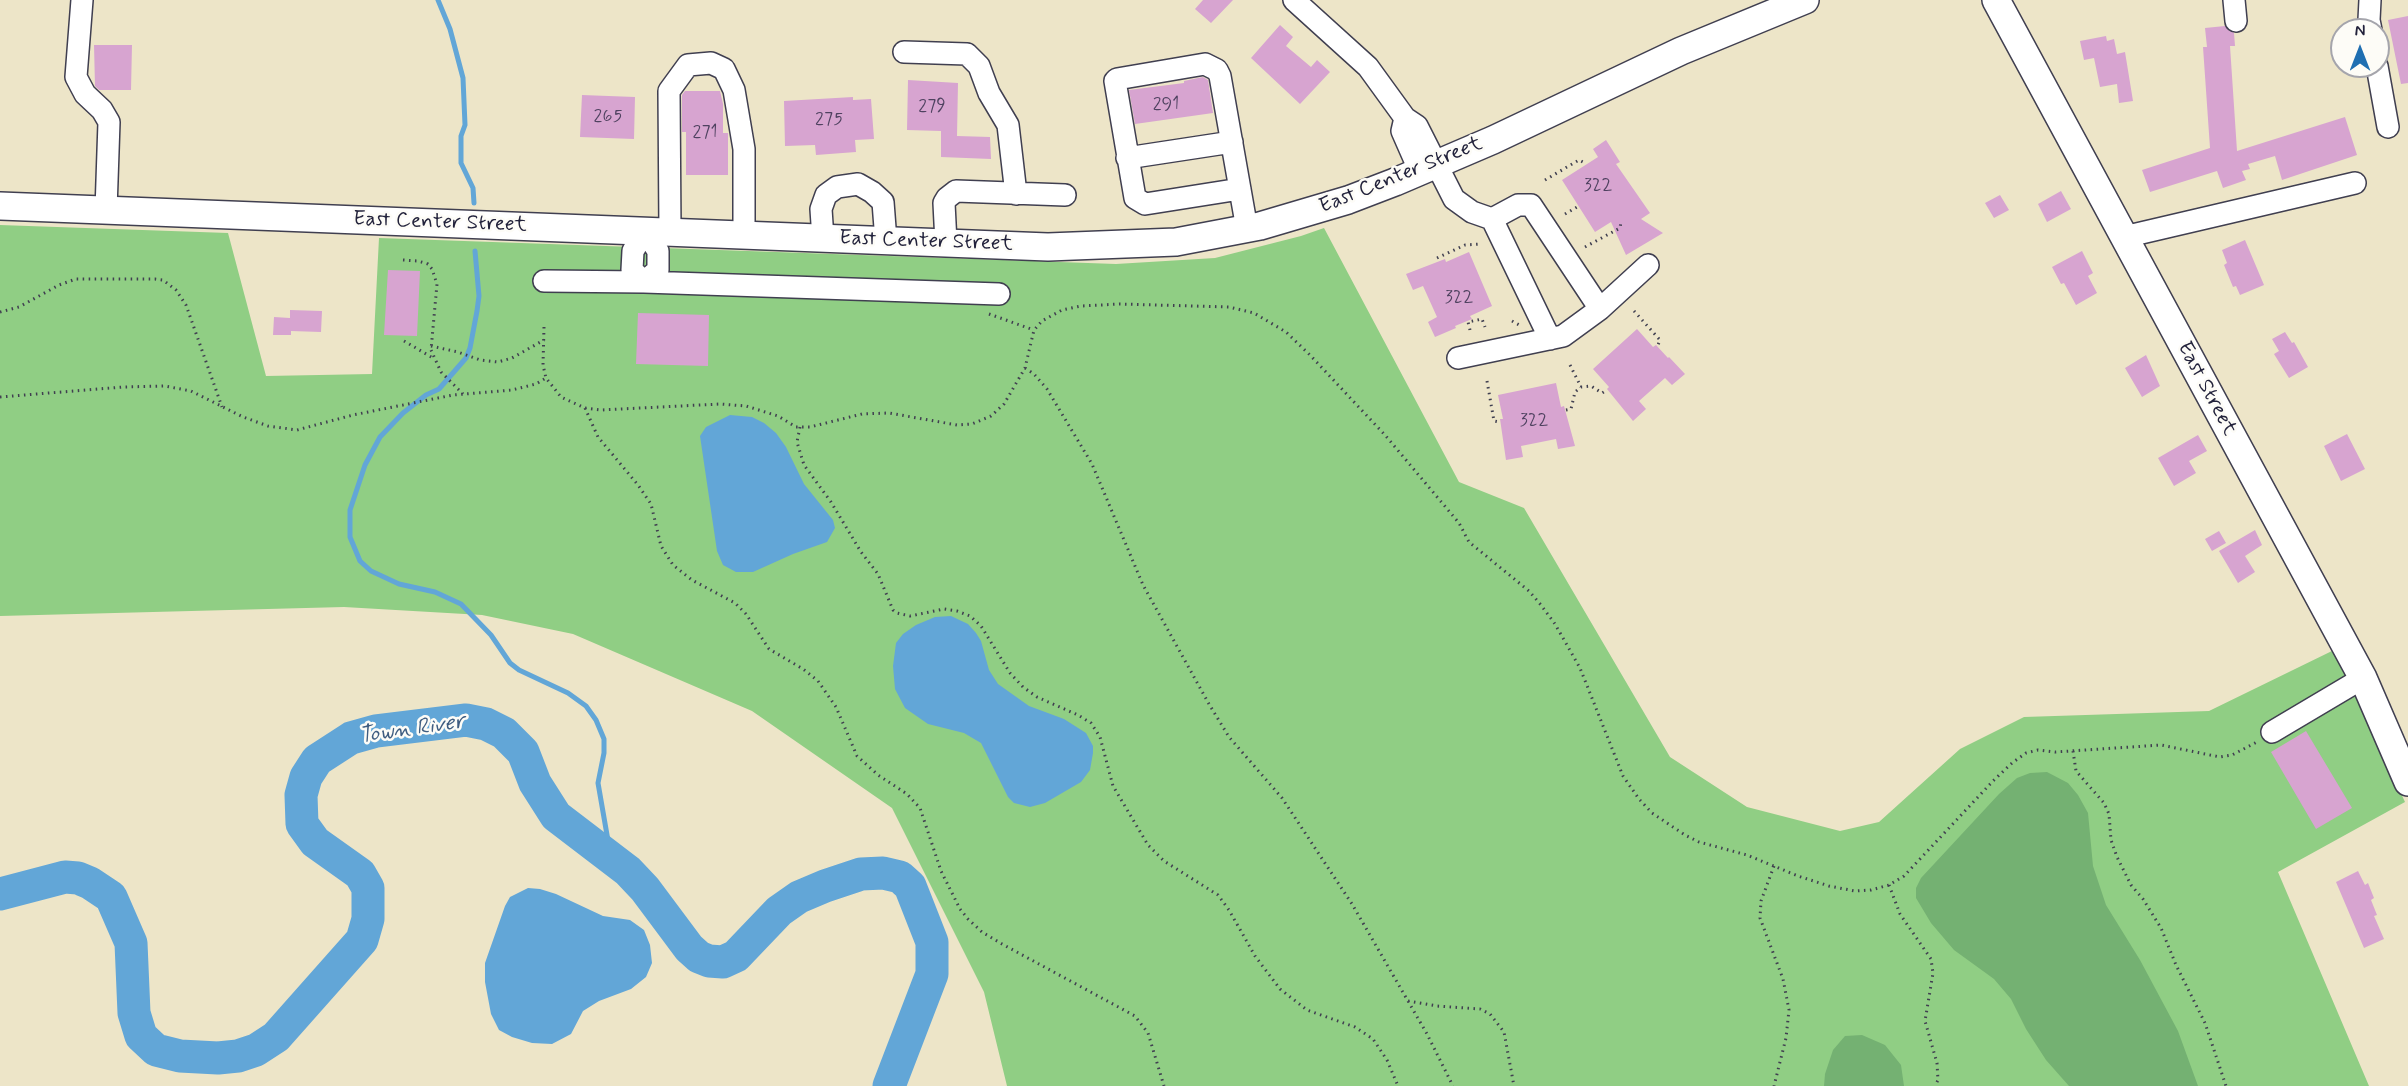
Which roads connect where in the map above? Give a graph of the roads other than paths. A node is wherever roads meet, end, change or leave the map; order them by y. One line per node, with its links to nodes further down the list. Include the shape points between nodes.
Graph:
1 (82, 0): 18 (street, via 76,77 109,122)
2 (1294, 0): 12 (street, via 1368,67 1405,118 1402,131)
3 (1805, 0): 12 (main road, East Center Street, via 1681,51)
4 (1996, 0): 23 (main road, East Street)
5 (2370, 0): 6 (street)
6 (2369, 18)
7 (904, 52): 15 (street, via 967,54 979,66 1008,125)
8 (2379, 78): 9 (street)
9 (2388, 127)
10 (1232, 142): 11 (street); 11 (street, via 1220,76 1213,66 1205,64 1115,81); 14 (street)
11 (1127, 158): 14 (street, via 1135,198 1144,204)
12 (1428, 168): 19 (street, via 1454,199 1472,212); 20 (main road, East Center Street, via 1348,200)
13 (2355, 183): 23 (street)
14 (1240, 189): 20 (street)
15 (1016, 194): 16 (street); 26 (street, via 956,191 945,203)
16 (1065, 195)
17 (0, 206): 18 (main road, East Center Street)
18 (106, 210): 21 (main road, East Center Street)
19 (1492, 219): 31 (street, via 1518,205 1531,205); 32 (street)
20 (1247, 229): 26 (main road, East Center Street, via 1147,245)
21 (658, 232): 22 (main road, East Center Street); 22 (street, via 669,91 688,65 711,63 724,69 734,90 744,149); 29 (street, via 633,250 632,270)
22 (744, 235): 24 (main road, East Center Street)
23 (2124, 237): 34 (main road, East Street)
24 (823, 239): 25 (main road, East Center Street); 25 (street, via 821,209 826,195 837,187 858,184 883,202)
25 (886, 241): 26 (main road, East Center Street)
26 (946, 243)
27 (1648, 265): 31 (street)
28 (544, 281): 29 (street)
29 (644, 282): 30 (street)
30 (999, 294)
31 (1600, 309): 32 (street, via 1572,330)
32 (1550, 339): 33 (street)
33 (1458, 358)
34 (2363, 678): 35 (street); 36 (main road, East Street)
35 (2272, 732)
36 (2408, 782)

